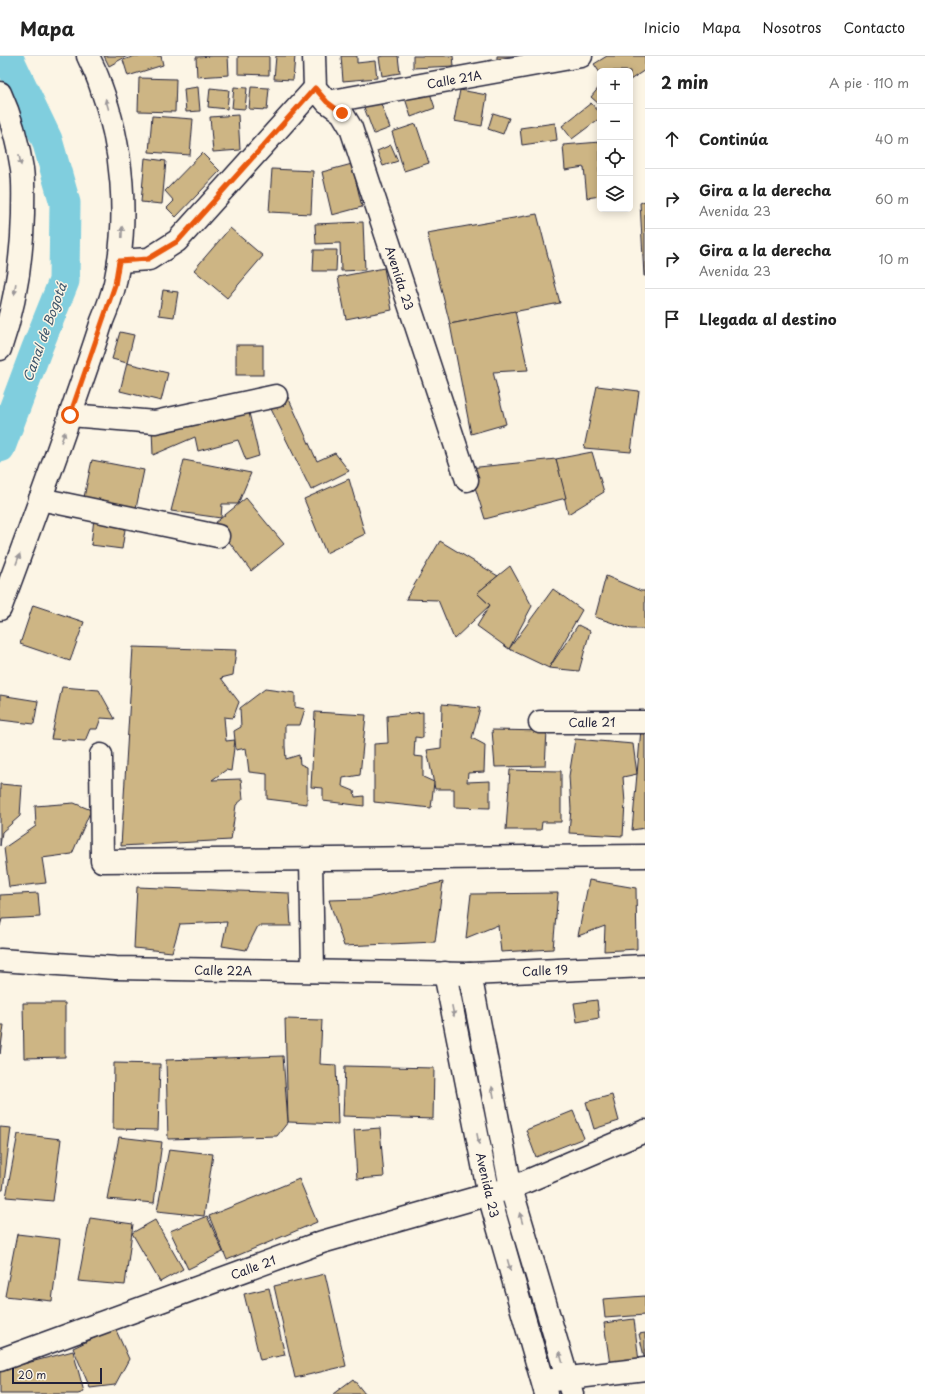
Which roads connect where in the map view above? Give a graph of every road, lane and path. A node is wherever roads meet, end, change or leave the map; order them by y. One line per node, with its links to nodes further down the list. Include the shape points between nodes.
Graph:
1 (88, 56): 6 (street, one-way to 1, via 121,181 114,128 100,83)
2 (314, 56): 5 (street)
3 (581, 56): 5 (street, Calle 21A)
4 (0, 93): 7 (street, one-way to 7, via 16,140 22,170 23,203 22,241 13,303)
5 (321, 95): 6 (street, via 178,241 148,259); 10 (street, Avenida 23, via 342,113 351,128)
6 (119, 261): 9 (street, via 115,285)
7 (0, 349)
8 (276, 396): 9 (street, via 155,422)
9 (70, 415): 11 (street, one-way to 9)
10 (467, 480)
11 (40, 499): 12 (street); 13 (street, one-way to 11)
12 (218, 536)
13 (0, 609)
14 (540, 722): 15 (street, Calle 21)
15 (645, 722)
16 (101, 755): 18 (street, via 102,861)
17 (645, 856): 18 (street)
18 (311, 859): 21 (street)
19 (0, 960): 21 (street, Calle 22A, via 116,968)
20 (645, 966): 23 (street, Calle 19)
21 (313, 971): 22 (street, Calle 22A)
22 (445, 973): 23 (street, Calle 19); 26 (street, Avenida 23, one-way to 26)
23 (470, 974): 25 (street, Avenida 23, one-way to 23)
24 (645, 1131): 25 (street, Calle 21)
25 (511, 1188): 26 (street, Calle 21); 29 (street, Avenida 23, one-way to 25)
26 (489, 1195): 27 (street, Calle 21, via 322,1242); 30 (street, Avenida 23, one-way to 30)
27 (0, 1360)
28 (645, 1369): 29 (street)
29 (570, 1386): 30 (street)
30 (544, 1388)

